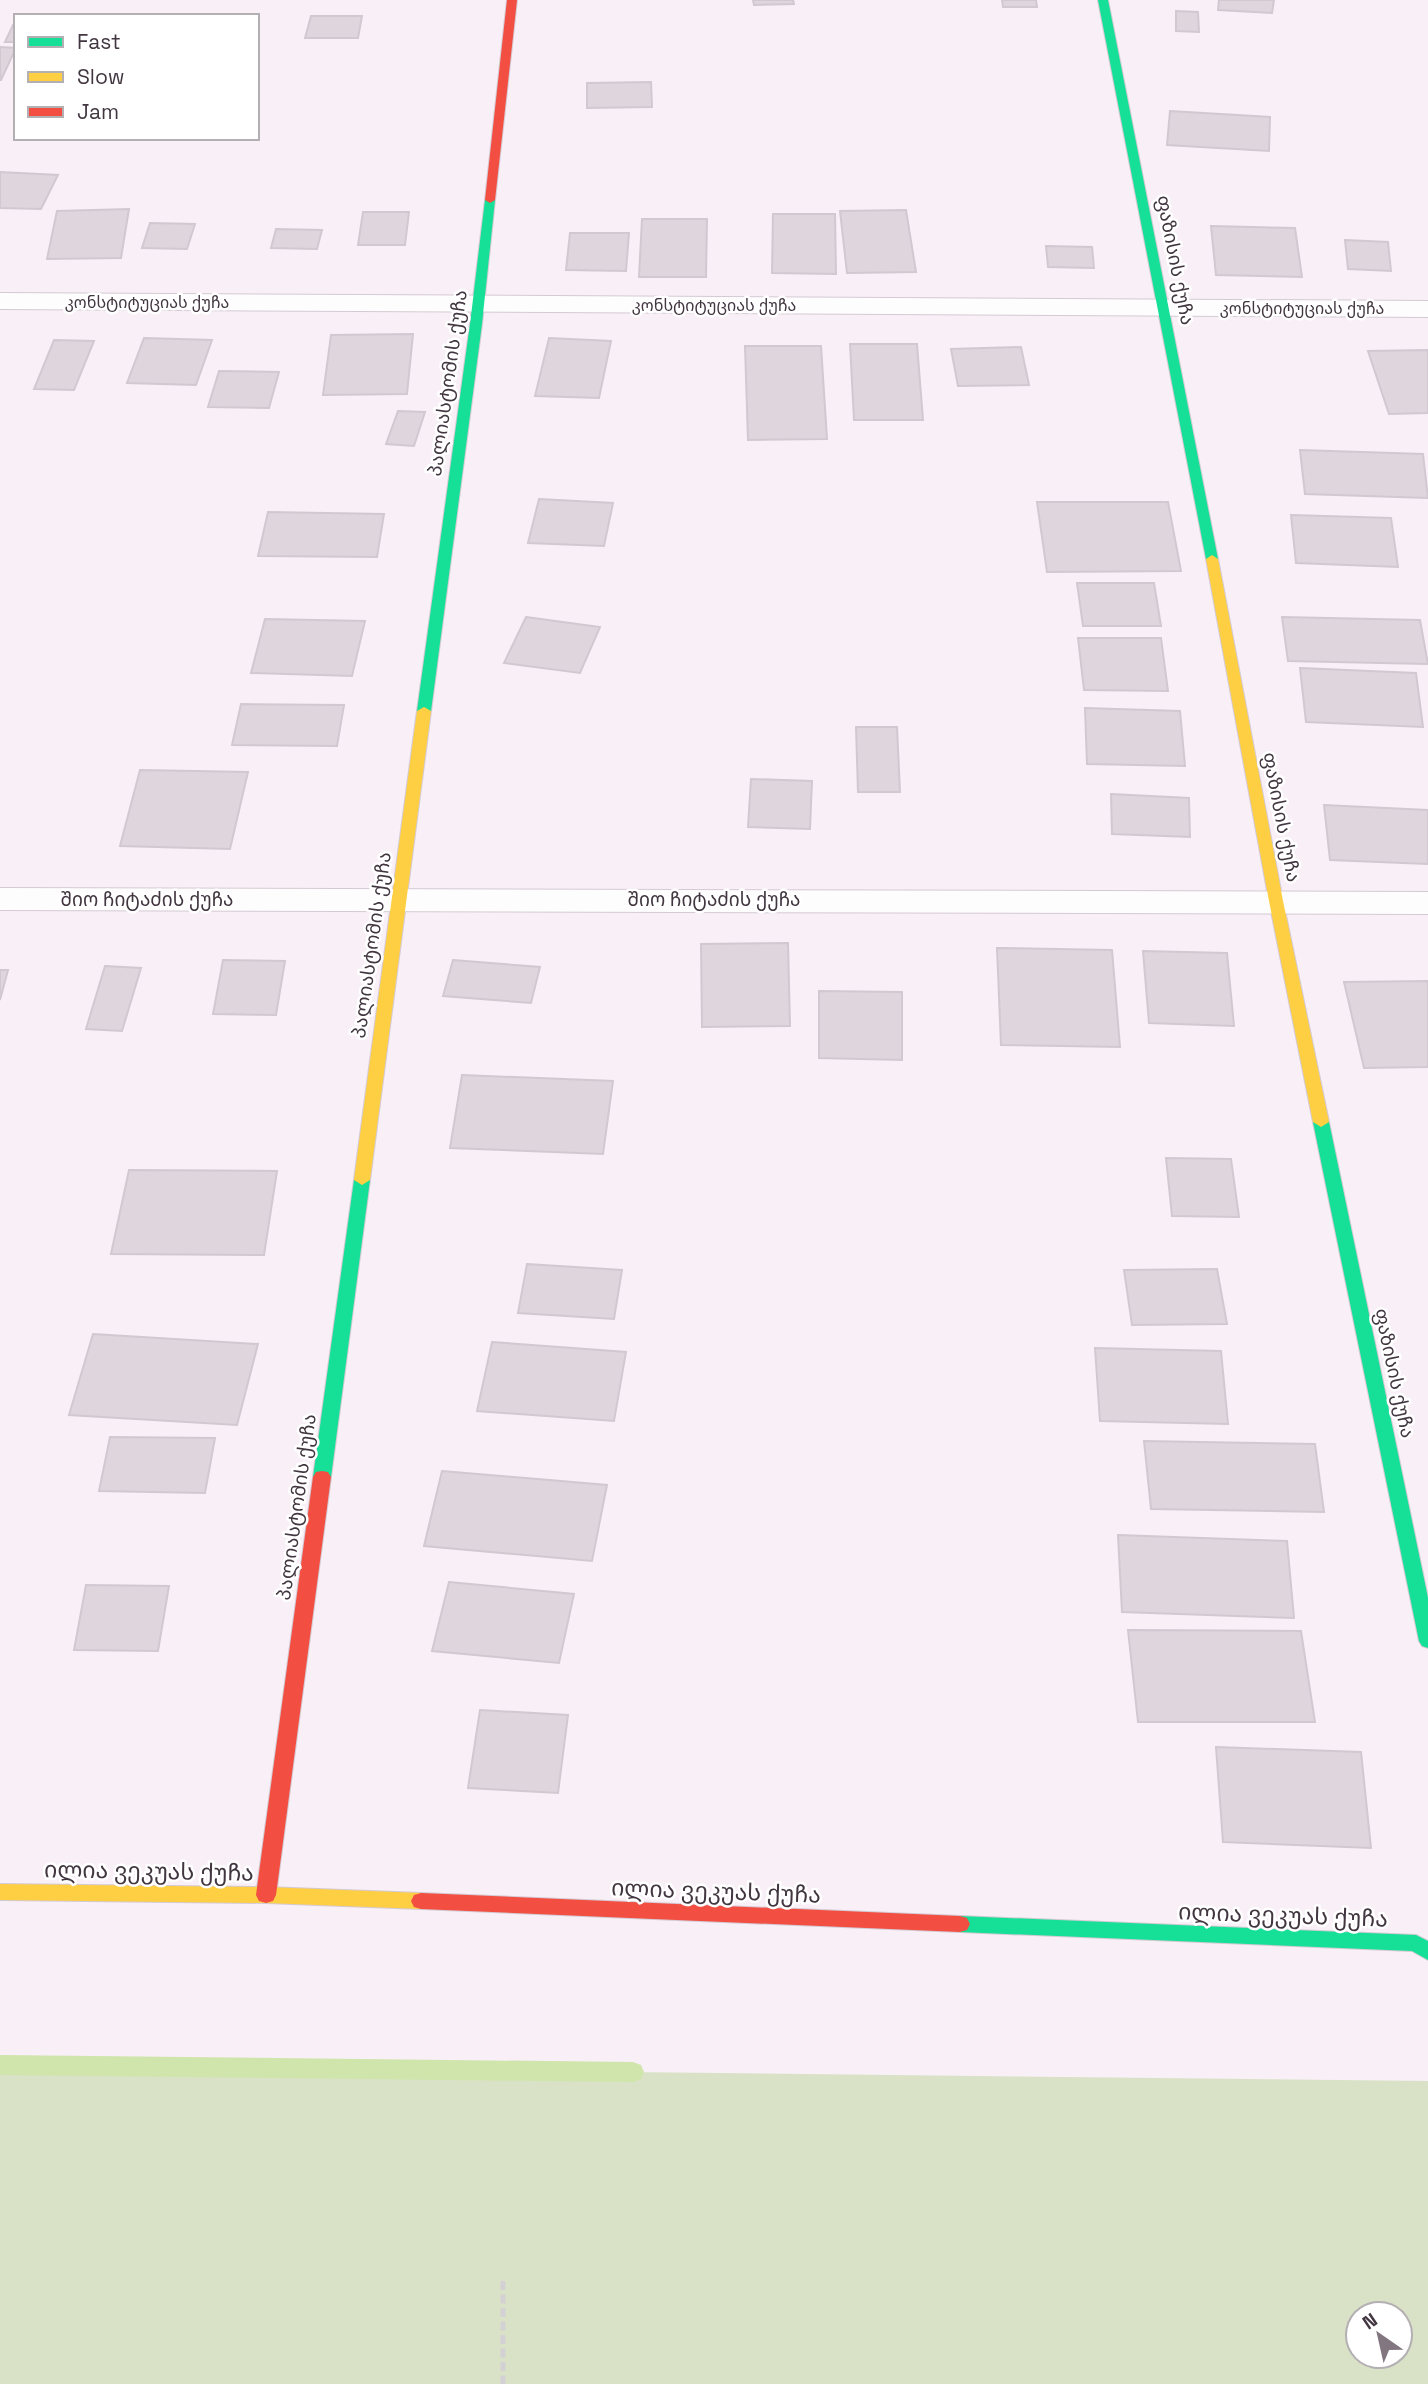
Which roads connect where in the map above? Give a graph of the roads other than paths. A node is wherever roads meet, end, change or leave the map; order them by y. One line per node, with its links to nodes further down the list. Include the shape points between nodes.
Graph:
1 (512, 0): 4 (street, პალიასტომის ქუჩა)
2 (1103, 0): 5 (street, ფაზისის ქუჩა)
3 (0, 301): 4 (street, კონსტიტუციას ქუჩა)
4 (479, 304): 5 (street, კონსტიტუციას ქუჩა); 8 (street, პალიასტომის ქუჩა)
5 (1165, 307): 6 (street, კონსტიტუციას ქუჩა); 9 (street, ფაზისის ქუჩა)
6 (1428, 309)
7 (0, 899): 8 (street, შიო ჩიტაძის ქუჩა)
8 (399, 899): 9 (street, შიო ჩიტაძის ქუჩა); 13 (street, პალიასტომის ქუჩა)
9 (1276, 901): 10 (street, შიო ჩიტაძის ქუჩა); 11 (street, ფაზისის ქუჩა)
10 (1428, 903)
11 (1428, 1641)
12 (0, 1892): 13 (street, ილია ვეკუას ქუჩა)
13 (266, 1895): 14 (street, ილია ვეკუას ქუჩა, via 1402,1943 1416,1944)
14 (1428, 1952)

